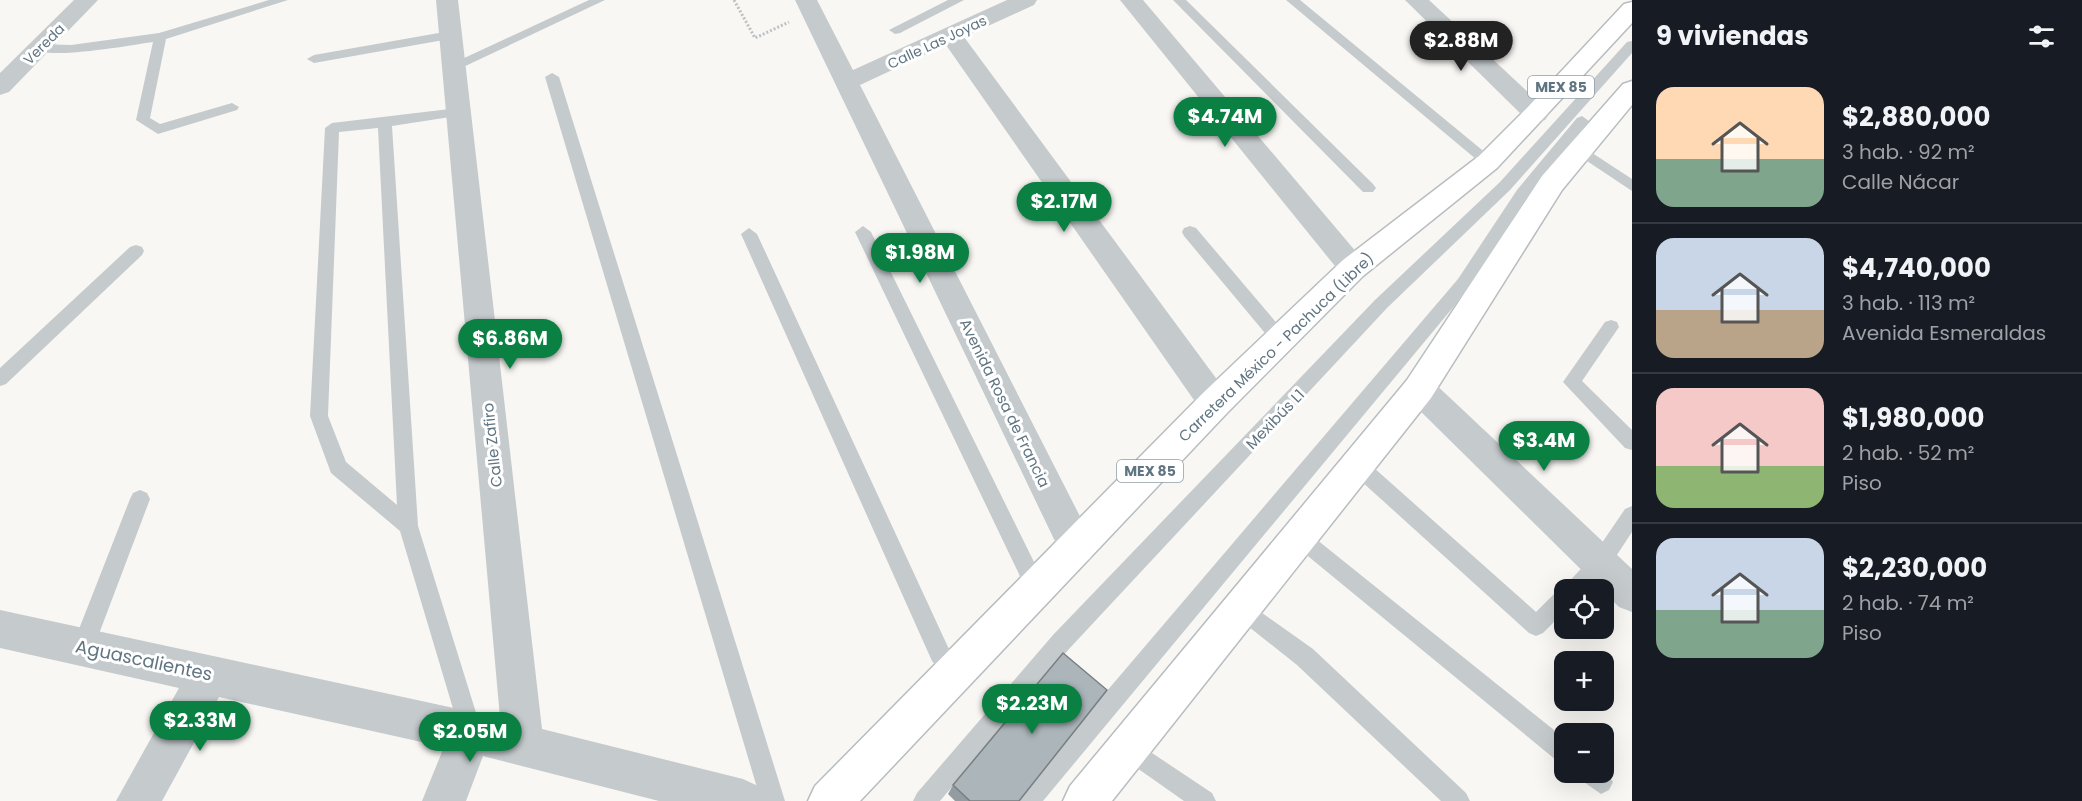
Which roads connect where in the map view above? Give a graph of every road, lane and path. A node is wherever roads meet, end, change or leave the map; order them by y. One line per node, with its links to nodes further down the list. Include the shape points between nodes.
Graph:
1 (105, 0): 12 (street)
2 (282, 0): 17 (lane)
3 (447, 0): 20 (street, Calle Zafiro)
4 (600, 0): 20 (lane)
5 (734, 0): 13 (path, via 754,38)
6 (957, 0): 15 (lane)
7 (1026, 0): 16 (street, Calle Las Joyas)
8 (1131, 0): 39 (street)
9 (1179, 0): 34 (lane)
10 (1292, 0): 32 (lane)
11 (1416, 0): 29 (street)
12 (83, 4): 19 (street, Vereda)
13 (809, 6): 24 (street, Avenida Rosa de Francia)
14 (1632, 9): 29 (main road, Carretera México - Pachuca (Libre) / MEX 85)
15 (895, 30)
16 (951, 36): 24 (street, Calle Las Joyas); 44 (street)
17 (160, 38): 19 (lane, via 71,49); 27 (lane, via 143,120 158,129)
18 (1632, 45): 71 (lane, Mexibús L1, via 1505,186 1381,304 1061,642)
19 (39, 48): 25 (street, Vereda)
20 (452, 51): 21 (lane); 28 (street, Calle Zafiro)
21 (314, 59)
22 (1632, 60): 72 (lane, via 1522,194 1464,282)
23 (552, 77): 69 (lane)
24 (846, 82): 51 (street, Avenida Rosa de Francia)
25 (0, 87)
26 (1632, 89): 31 (main road)
27 (232, 107)
28 (458, 112): 30 (lane); 64 (street, Calle Zafiro)
29 (1536, 114): 32 (main road, Carretera México - Pachuca (Libre) / MEX 85)
30 (385, 123): 49 (lane); 49 (lane, via 332,128 318,416 338,467)
31 (1580, 150): 33 (lane); 43 (main road, via 1552,183)
32 (1488, 162): 39 (main road, Carretera México - Pachuca (Libre) / MEX 85)
33 (1632, 186)
34 (1368, 188)
35 (863, 232): 54 (lane)
36 (1190, 232): 41 (lane)
37 (750, 234): 60 (lane, via 940,654)
38 (136, 251): 42 (lane)
39 (1353, 268): 41 (main road, Carretera México - Pachuca (Libre) / MEX 85)
40 (1611, 327): 45 (lane, via 1572,382)
41 (1280, 339): 44 (main road, Carretera México - Pachuca (Libre) / MEX 85)
42 (0, 379)
43 (1419, 389): 46 (main road); 52 (street)
44 (1215, 403): 51 (main road, Carretera México - Pachuca (Libre) / MEX 85)
45 (1632, 442)
46 (1357, 465): 50 (main road); 57 (lane, via 1536,626)
47 (140, 499): 59 (lane)
48 (1632, 515): 52 (lane)
49 (408, 526): 62 (lane)
50 (1299, 537): 56 (main road); 63 (lane)
51 (1077, 548): 54 (main road, Carretera México - Pachuca (Libre) / MEX 85)
52 (1600, 563): 53 (lane); 55 (street)
53 (1584, 579)
54 (1035, 591): 60 (main road, Carretera México - Pachuca (Libre) / MEX 85)
55 (1632, 594)
56 (1241, 608): 65 (main road); 75 (lane, via 1305,657)
57 (1554, 608)
58 (0, 629): 59 (street, Aguascalientes)
59 (84, 647): 61 (street, Aguascalientes)
60 (955, 673): 70 (main road, Carretera México - Pachuca (Libre) / MEX 85)
61 (209, 674): 62 (street, Aguascalientes); 66 (street)
62 (471, 732): 64 (street, Aguascalientes); 67 (street)
63 (1554, 744)
64 (523, 746): 68 (street, Aguascalientes)
65 (1128, 748): 73 (main road); 74 (lane)
66 (138, 801)
67 (444, 801)
68 (744, 801)
69 (773, 801)
70 (830, 801)
71 (925, 801)
72 (1028, 801)
73 (1085, 801)
74 (1204, 801)
75 (1458, 801)

